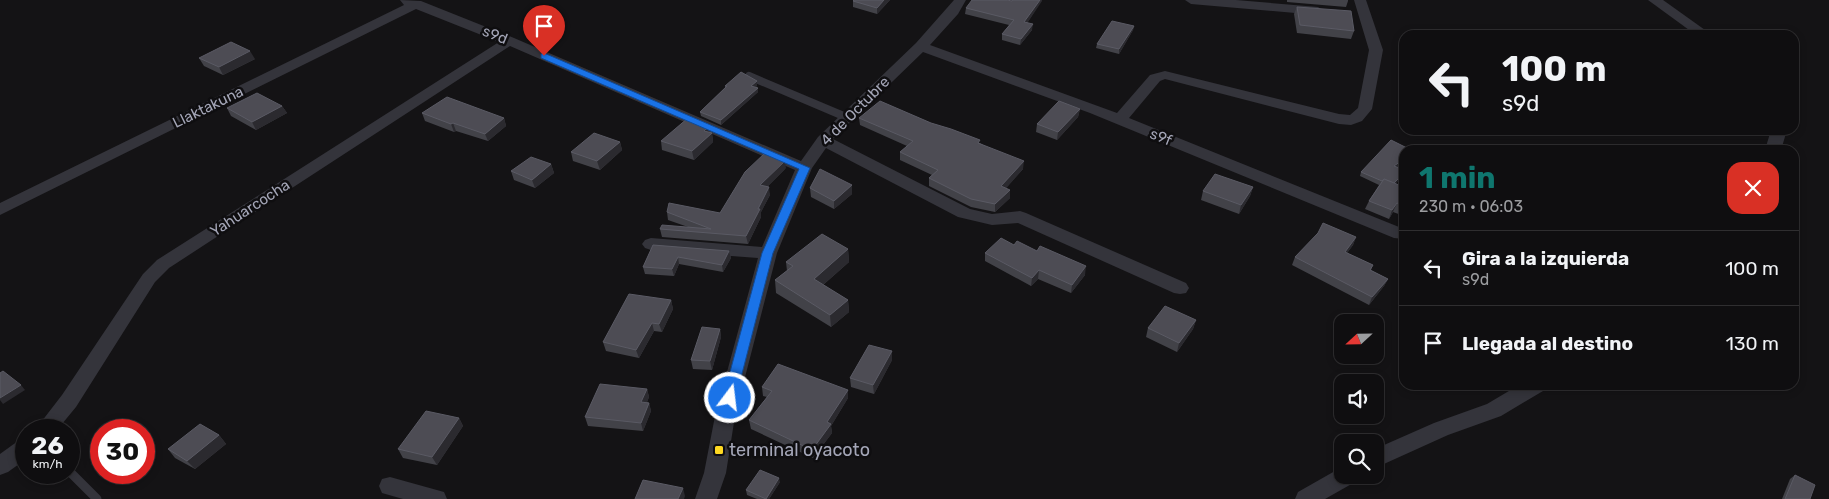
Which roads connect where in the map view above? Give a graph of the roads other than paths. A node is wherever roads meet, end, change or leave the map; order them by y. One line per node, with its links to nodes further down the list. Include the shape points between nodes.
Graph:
1 (960, 0): 9 (street, 4 de Octubre)
2 (1190, 0): 6 (street)
3 (1360, 0): 12 (street, via 1359,15 1376,50 1365,109 1357,118 1339,119 1165,75 1155,78)
4 (1654, 0): 7 (street)
5 (410, 2): 8 (street, s9d); 15 (street, Llaktakuna)
6 (1334, 13)
7 (1698, 30)
8 (509, 41): 14 (street, s9d); 21 (street, Yahuarcocha, via 163,264 149,278)
9 (921, 46): 11 (street, 4 de Octubre); 12 (street, s9f)
10 (749, 76): 11 (lane)
11 (846, 117): 13 (street, 4 de Octubre)
12 (1119, 120): 16 (street, s9f)
13 (823, 140): 14 (street, 4 de Octubre); 19 (street, via 964,213 983,220 1004,222 1020,217)
14 (804, 168): 18 (street, 4 de Octubre)
15 (0, 210)
16 (1399, 234)
17 (651, 244): 18 (street)
18 (768, 253): 30 (street, 4 de Octubre)
19 (1180, 288)
20 (1528, 390): 23 (street, via 1494,410)
21 (54, 419)
22 (15, 455): 24 (street)
23 (1384, 455)
24 (0, 466)
25 (80, 482): 28 (lane)
26 (1334, 482): 31 (street)
27 (390, 486): 29 (street)
28 (98, 499)
29 (436, 499)
30 (706, 499)
31 (1306, 499)

